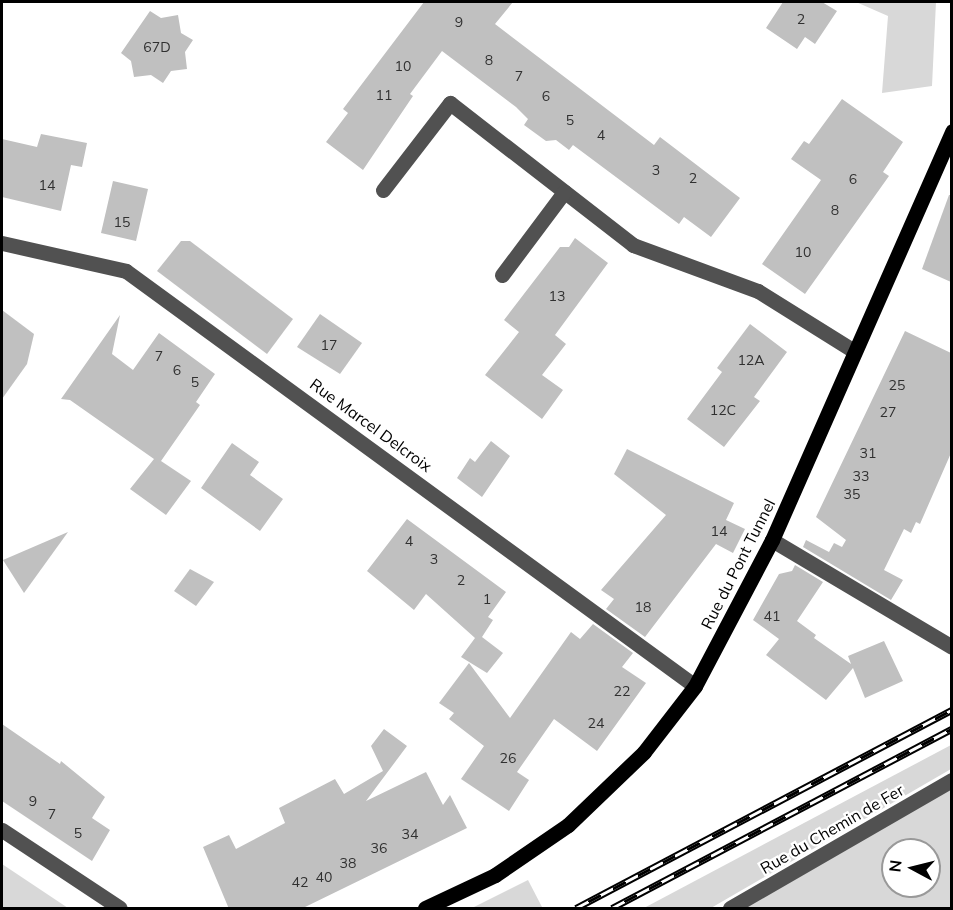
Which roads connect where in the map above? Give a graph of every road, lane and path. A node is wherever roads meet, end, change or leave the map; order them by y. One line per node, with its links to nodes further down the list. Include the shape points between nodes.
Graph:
1 (951, 130): 6 (main road, Rue du Pont Tunnel)
2 (382, 190): 3 (street, via 450,103)
3 (564, 192): 5 (street); 6 (street, via 633,245 758,291)
4 (2, 243): 9 (street, Rue Marcel Delcroix, via 126,271)
5 (502, 275)
6 (854, 351): 7 (main road, Rue du Pont Tunnel)
7 (772, 540): 8 (street); 9 (main road, Rue du Pont Tunnel)
8 (951, 647)
9 (695, 686): 13 (main road, Rue du Pont Tunnel, via 644,752 568,825 495,875)
10 (951, 780): 14 (street, Rue du Chemin de Fer)
11 (2, 830): 12 (street)
12 (120, 909)
13 (425, 909)
14 (730, 909)

